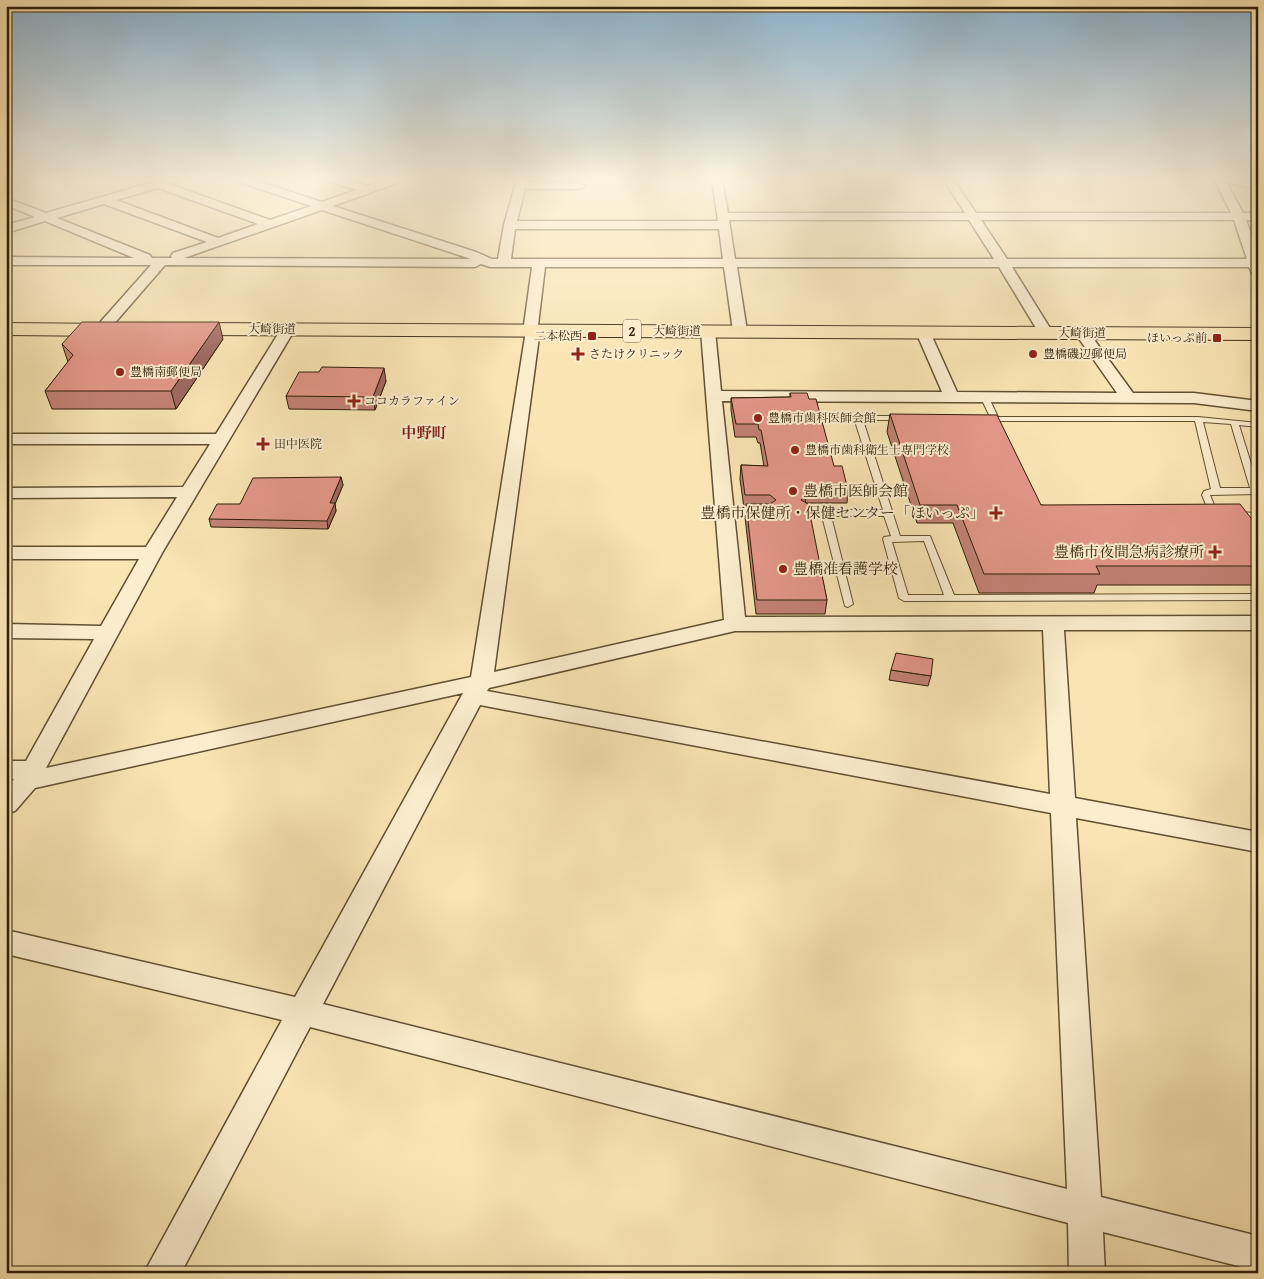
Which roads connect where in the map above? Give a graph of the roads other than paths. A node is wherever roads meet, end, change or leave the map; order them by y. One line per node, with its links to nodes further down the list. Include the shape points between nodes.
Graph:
1 (99, 239): 11 (street)
2 (210, 239): 9 (street)
3 (228, 239): 9 (street)
4 (422, 239): 12 (street)
5 (508, 239): 13 (street)
6 (727, 239): 14 (street)
7 (987, 239): 16 (street)
8 (1247, 239): 17 (street)
9 (219, 242): 11 (street)
10 (6, 261): 11 (street)
11 (161, 262): 12 (street); 20 (street)
12 (490, 263): 13 (street)
13 (504, 263): 15 (street)
14 (730, 263): 15 (street); 16 (street); 25 (street)
15 (540, 264): 23 (street)
16 (1004, 264): 17 (street); 27 (street)
17 (1257, 265)
18 (6, 329): 20 (main road)
19 (288, 329): 22 (main road, 大崎街道 / 2); 23 (main road, 大崎街道 / 2); 42 (street)
20 (101, 330): 21 (main road)
21 (127, 330)
22 (165, 330)
23 (532, 330): 24 (main road, 大崎街道 / 2); 65 (street)
24 (708, 331): 25 (main road, 大崎街道 / 2); 30 (street)
25 (740, 331): 26 (main road, 大崎街道 / 2)
26 (924, 332): 27 (main road, 大崎街道 / 2); 31 (street)
27 (1046, 333): 28 (main road, 大崎街道 / 2)
28 (1082, 333): 29 (main road, 大崎街道 / 2); 33 (street)
29 (1258, 334)
30 (714, 396): 31 (street); 48 (street)
31 (952, 398): 32 (street)
32 (985, 398): 33 (street); 37 (lane)
33 (1129, 399): 34 (street, via 1194,398)
34 (1258, 406)
35 (916, 418): 52 (lane, via 858,418)
36 (975, 418): 37 (lane)
37 (995, 418): 38 (lane)
38 (1198, 419): 39 (lane); 44 (lane)
39 (1234, 422): 40 (lane); 43 (lane)
40 (1258, 425)
41 (6, 438): 42 (street)
42 (222, 439): 47 (street)
43 (1254, 477): 45 (lane)
44 (1216, 491): 45 (lane); 53 (lane, via 1206,495 1214,515)
45 (1256, 491)
46 (6, 492): 47 (street)
47 (189, 492): 56 (street)
48 (724, 513): 49 (lane); 61 (street)
49 (769, 513)
50 (805, 513): 51 (lane)
51 (826, 513): 52 (lane); 59 (lane)
52 (888, 513): 54 (lane)
53 (1258, 516)
54 (896, 539): 58 (lane, via 927,538); 58 (lane, via 886,539 904,598)
55 (6, 553): 56 (street)
56 (152, 553): 64 (street)
57 (1258, 597): 58 (lane)
58 (950, 598)
59 (848, 604)
60 (1258, 623): 62 (street)
61 (735, 624): 62 (street); 65 (street)
62 (1053, 624): 68 (street)
63 (6, 631): 64 (street)
64 (107, 633): 66 (street)
65 (477, 689): 66 (street); 68 (street); 71 (street)
66 (22, 773): 67 (street)
67 (6, 804)
68 (1063, 806): 69 (street); 72 (street)
69 (1258, 842)
70 (6, 942): 71 (street)
71 (303, 1012): 72 (street); 74 (street)
72 (1085, 1210): 73 (street); 75 (street)
73 (1258, 1254)
74 (162, 1273)
75 (1087, 1273)

